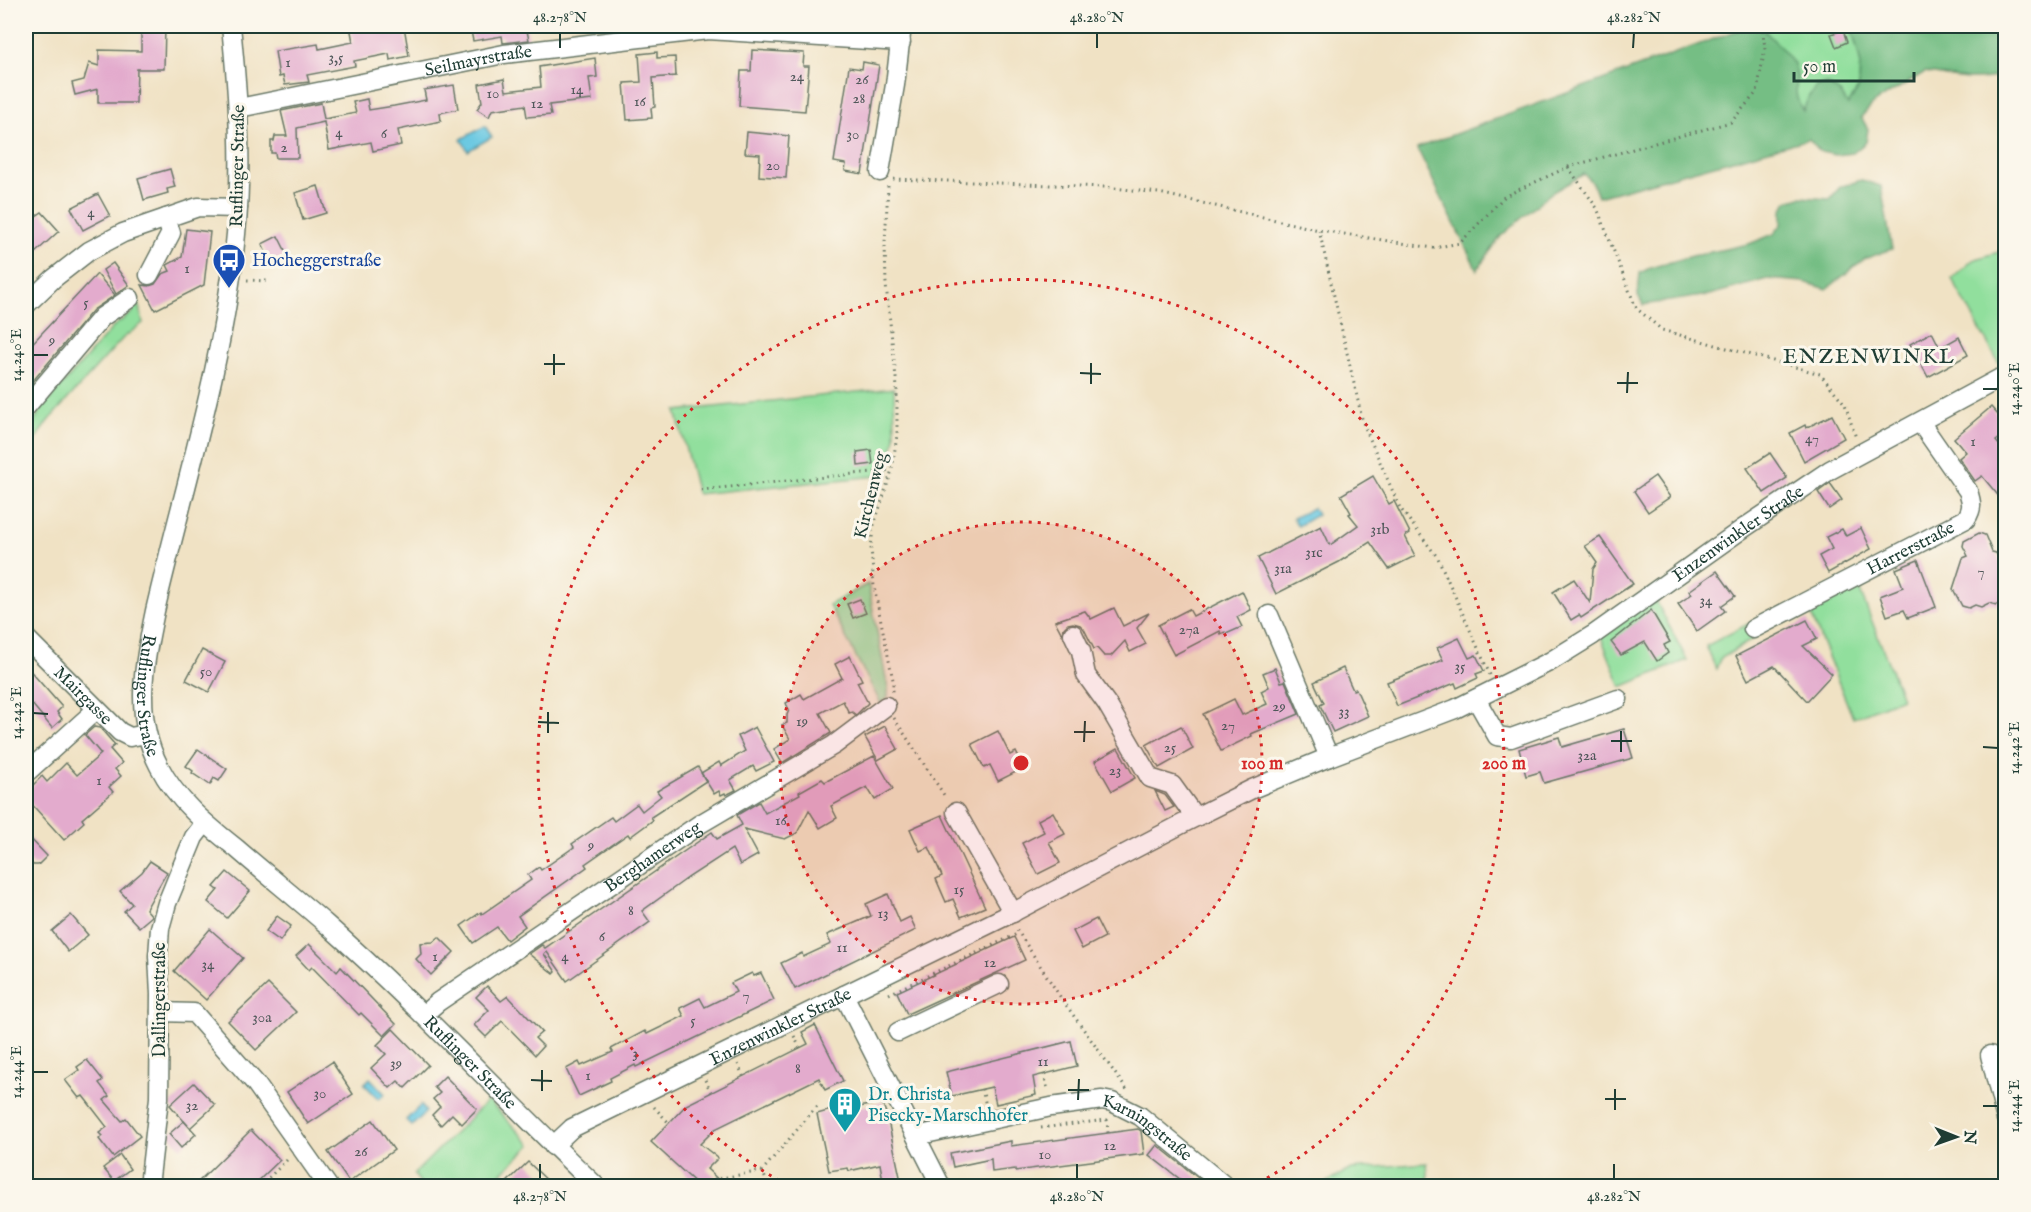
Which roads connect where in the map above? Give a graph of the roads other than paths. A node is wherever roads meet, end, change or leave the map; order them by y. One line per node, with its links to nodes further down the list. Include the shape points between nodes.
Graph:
1 (231, 26): 3 (street, Ruflinger Straße)
2 (901, 34): 3 (street, Seilmayrstraße, via 708,30 504,54); 4 (street, Seilmayrstraße)
3 (239, 108): 5 (street, Ruflinger Straße)
4 (884, 175)
5 (238, 208): 6 (street, via 198,207); 21 (street, Ruflinger Straße, via 220,345 146,655 142,696)
6 (166, 218): 7 (street, via 171,233); 9 (street, via 123,233 89,251)
7 (149, 274)
8 (130, 298): 11 (street, via 102,317)
9 (26, 305)
10 (2006, 375): 12 (street, Enzenwinkler Straße)
11 (26, 407)
12 (1920, 422): 14 (street, Harrerstraße, via 1968,491 1972,510 1966,519); 17 (street, Enzenwinkler Straße, via 1830,470 1593,635)
13 (1269, 615): 22 (street)
14 (1754, 629)
15 (1074, 634): 25 (street, via 1086,675 1150,778 1172,785)
16 (26, 638): 20 (street, Mairgasse)
17 (1476, 699): 18 (street, via 1497,736 1511,738); 22 (street, Enzenwinkler Straße)
18 (1618, 699)
19 (886, 706): 31 (street, Berghamerweg, via 834,746 711,816 630,870)
20 (96, 710): 21 (street, Mairgasse, via 130,737); 23 (street)
21 (147, 734): 26 (street, Ruflinger Straße, via 167,780)
22 (1329, 757): 25 (street, Enzenwinkler Straße)
23 (26, 773)
24 (956, 812): 27 (street)
25 (1195, 817): 27 (street, Enzenwinkler Straße)
26 (205, 823): 30 (street, Dallingerstraße, via 194,837 160,928); 31 (street, Ruflinger Straße, via 327,925)
27 (1011, 914): 29 (street, Enzenwinkler Straße)
28 (999, 984): 32 (street)
29 (844, 995): 35 (street); 36 (street, Enzenwinkler Straße, via 572,1128)
30 (160, 1012): 37 (street, Dallingerstraße, via 159,1098); 38 (street, via 194,1013 256,1084)
31 (423, 1015): 36 (street, Ruflinger Straße)
32 (898, 1032)
33 (1990, 1055): 34 (street)
34 (2006, 1119)
35 (915, 1136): 40 (street); 41 (street, Karningstraße, via 1102,1100 1140,1116)
36 (553, 1146): 39 (street, Ruflinger Straße)
37 (149, 1186)
38 (328, 1186)
39 (596, 1186)
40 (941, 1186)
41 (1225, 1186)

